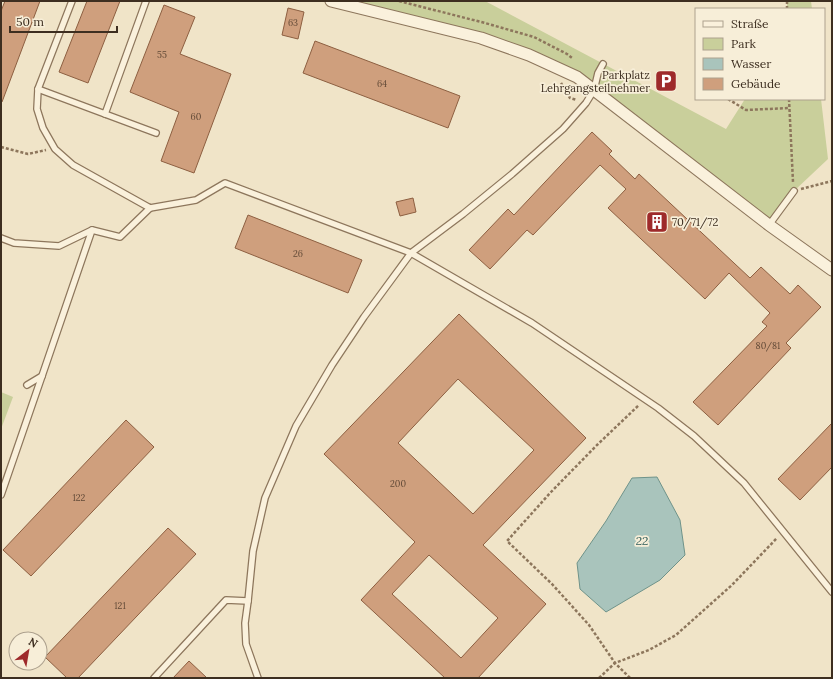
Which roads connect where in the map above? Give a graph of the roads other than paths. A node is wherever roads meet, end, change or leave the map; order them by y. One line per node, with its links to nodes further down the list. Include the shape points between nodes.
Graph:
1 (72, 1): 5 (lane)
2 (146, 1): 7 (lane)
3 (332, 1): 6 (street, via 481,38 529,55 577,77)
4 (603, 64): 6 (lane)
5 (38, 89): 7 (lane); 10 (lane, via 37,109 43,128 55,149 73,165)
6 (594, 90): 11 (street); 14 (lane, via 586,103 563,128 512,174)
7 (105, 114): 8 (lane)
8 (156, 133)
9 (794, 191): 11 (lane)
10 (150, 208): 12 (lane, via 120,237); 14 (lane, via 196,200 225,182)
11 (769, 225): 15 (street)
12 (92, 230): 13 (lane, via 59,246 14,243); 16 (lane)
13 (1, 238)
14 (411, 253): 19 (lane, via 532,323 658,408 694,436 744,483); 20 (lane, via 332,365 296,426 266,498 253,551)
15 (832, 270)
16 (42, 376): 17 (lane); 18 (lane)
17 (27, 385)
18 (1, 495)
19 (832, 592)
20 (248, 601): 21 (lane, via 226,600); 22 (lane, via 246,644)
21 (154, 678)
22 (258, 678)

